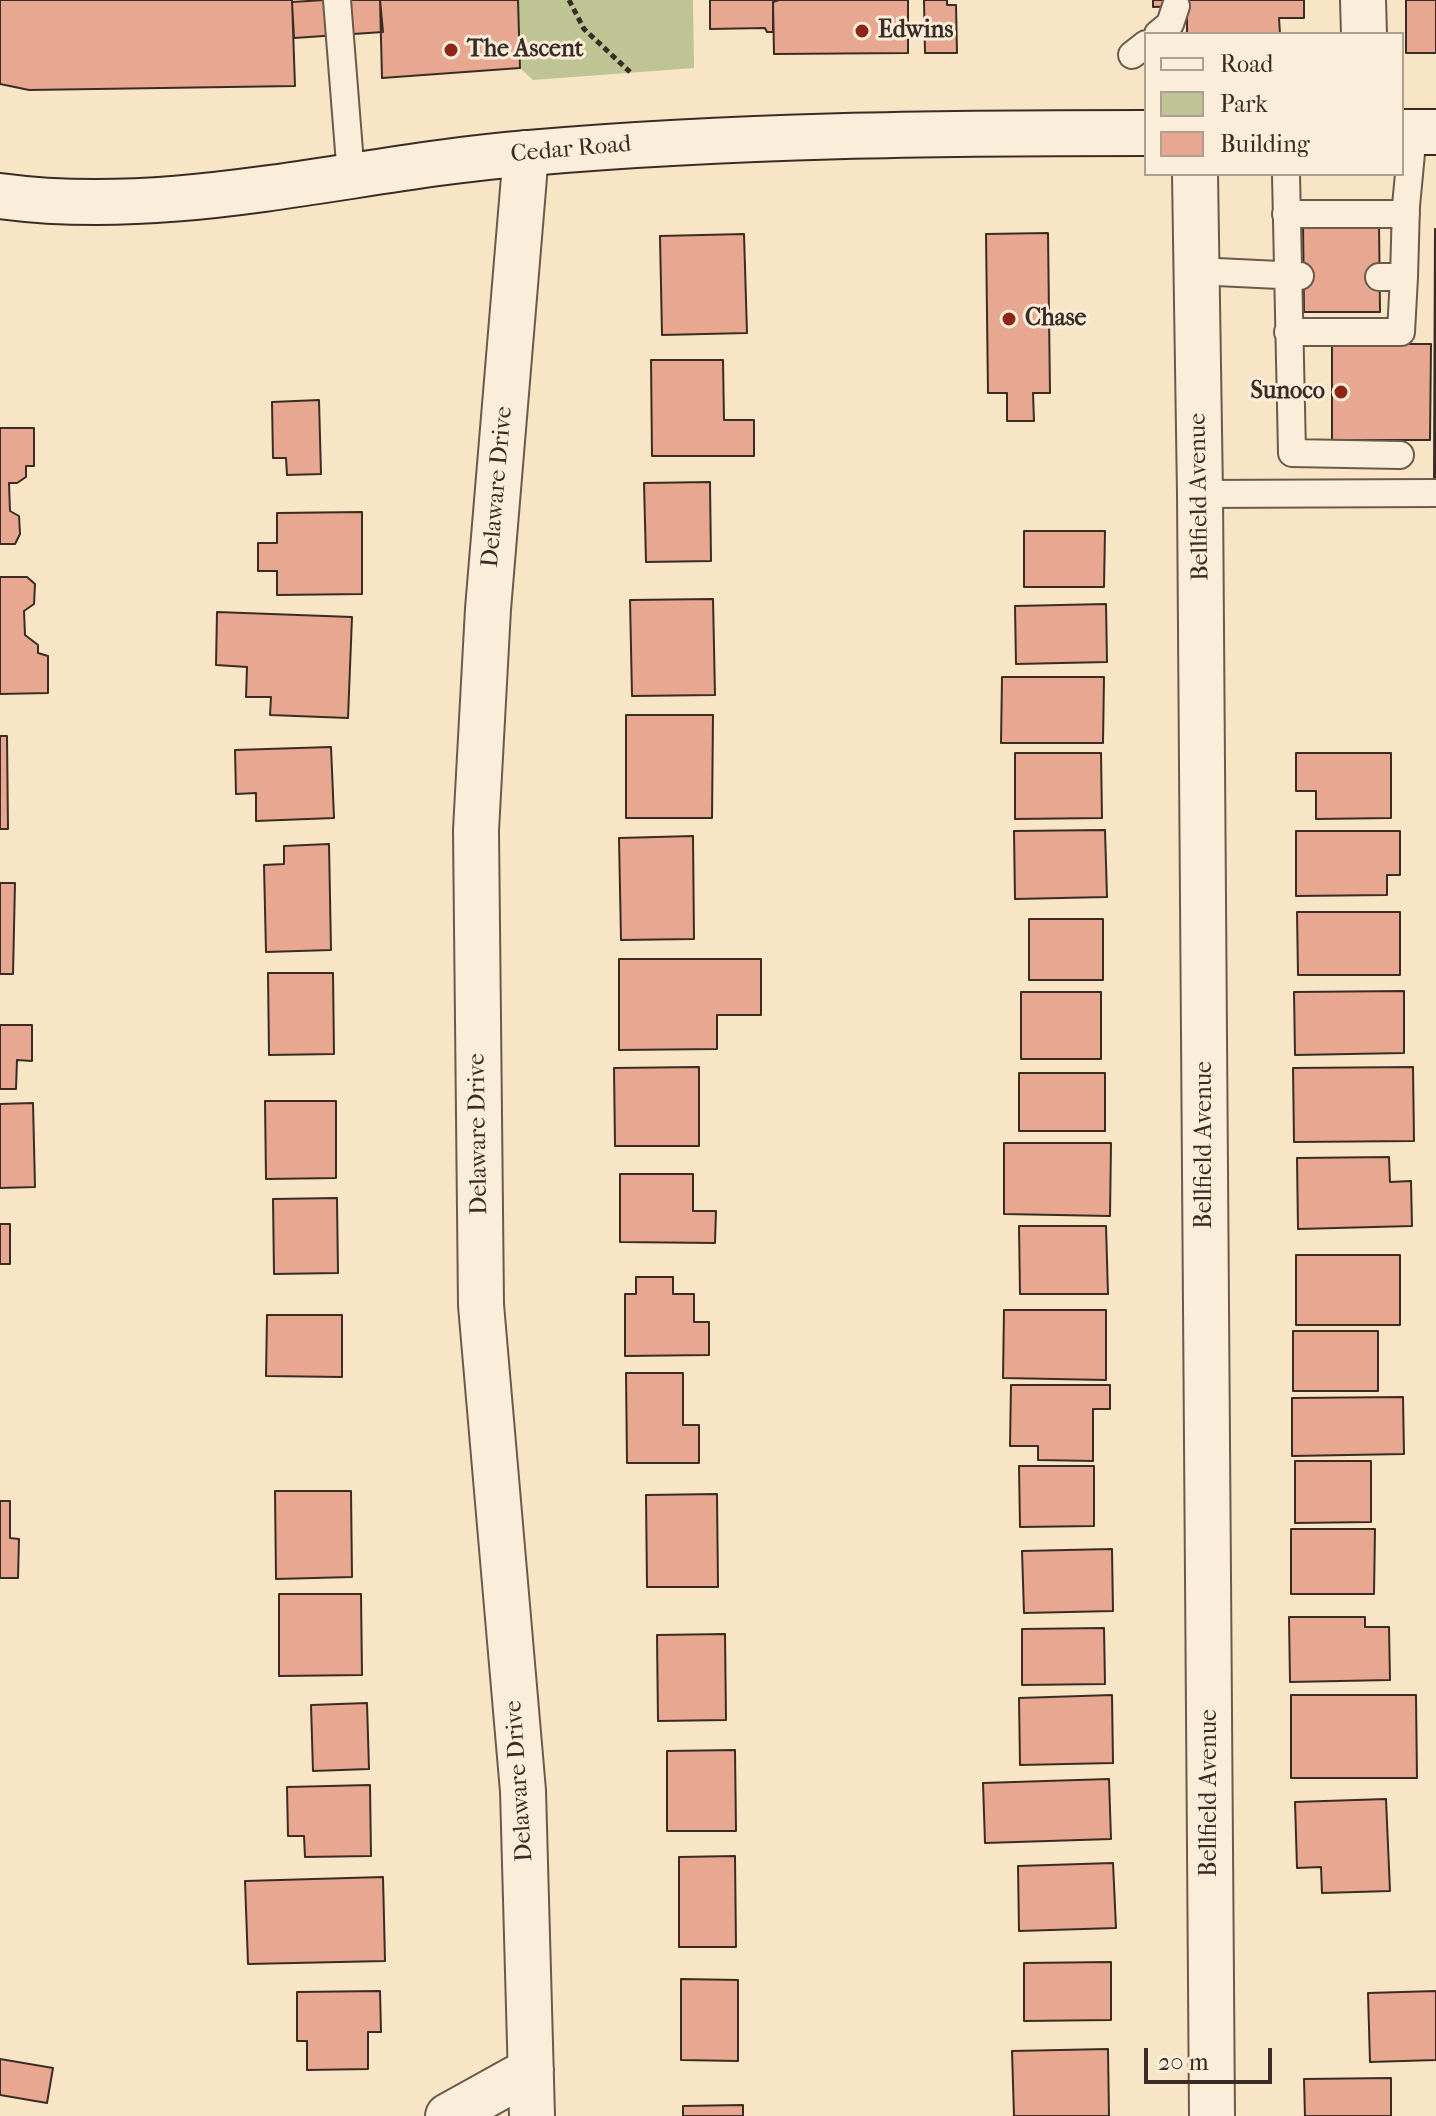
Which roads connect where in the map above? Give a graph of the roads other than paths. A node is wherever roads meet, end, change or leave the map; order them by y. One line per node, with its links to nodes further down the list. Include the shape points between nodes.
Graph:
1 (337, 0): 9 (lane)
2 (1363, 0): 5 (street)
3 (1176, 6): 4 (lane, via 1170,24)
4 (1160, 32)
5 (1364, 32)
6 (1417, 132): 14 (lane)
7 (1144, 133): 8 (street, Cedar Road, via 745,138)
8 (526, 153): 9 (street, Cedar Road); 21 (street, Delaware Drive, via 488,609 476,830 482,1319 523,1791)
9 (351, 176): 12 (street, Cedar Road, via 105,204)
10 (1195, 176): 15 (street, Bellfield Avenue)
11 (1286, 176): 13 (lane)
12 (0, 196)
13 (1286, 214): 14 (lane); 16 (lane)
14 (1406, 214): 17 (lane, via 1391,277 1401,332)
15 (1196, 271): 16 (lane); 20 (street, Bellfield Avenue)
16 (1295, 276): 17 (lane)
17 (1288, 332): 18 (lane, via 1292,453)
18 (1400, 455)
19 (1436, 493): 20 (lane)
20 (1200, 494): 24 (street, Bellfield Avenue)
21 (531, 2070): 22 (street); 23 (street, Delaware Drive)
22 (448, 2116)
23 (532, 2116)
24 (1212, 2116)

